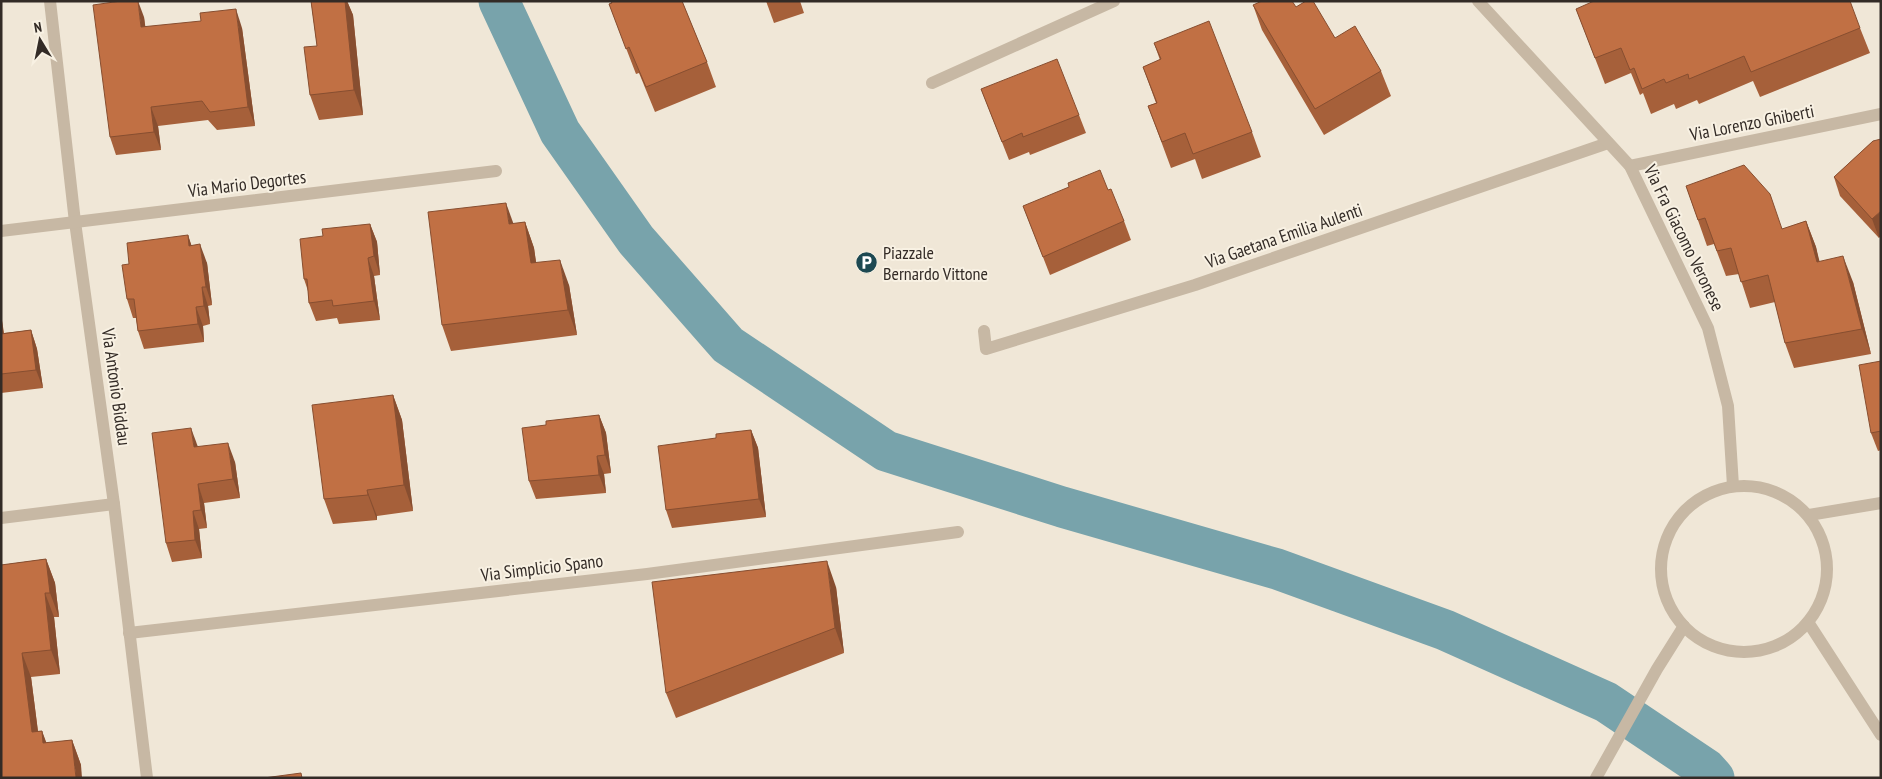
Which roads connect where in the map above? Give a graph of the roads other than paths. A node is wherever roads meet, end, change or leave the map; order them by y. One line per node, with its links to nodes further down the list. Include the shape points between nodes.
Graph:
1 (50, 1): 9 (street, Via Antonio Biddau)
2 (1114, 1): 4 (street)
3 (1478, 1): 6 (street, Via Fra Giacomo Veronese)
4 (932, 83)
5 (1881, 114): 7 (street, Via Lorenzo Ghiberti)
6 (1608, 143): 7 (street, Via Fra Giacomo Veronese); 11 (street, Via Gaetana Emilia Aulenti, via 1195,285 986,349)
7 (1630, 166): 12 (street, Via Fra Giacomo Veronese, via 1708,328 1728,406)
8 (496, 172): 9 (street, Via Mario Degortes)
9 (75, 222): 10 (street, Via Mario Degortes); 13 (street, Via Antonio Biddau)
10 (1, 231)
11 (984, 331)
12 (1733, 486): 15 (street, via 1759,487 1786,497); 19 (street, via 1708,494 1687,508 1670,529 1662,554 1661,580 1669,605)
13 (114, 504): 16 (street); 20 (street, Via Antonio Biddau)
14 (1881, 504): 15 (street)
15 (1809, 516): 18 (street, via 1823,540 1828,569 1822,597)
16 (1, 518)
17 (958, 532): 20 (street, Via Simplicio Spano, via 647,574)
18 (1808, 622): 19 (street, via 1786,641 1759,651 1730,650 1705,642); 21 (street)
19 (1684, 626): 23 (street)
20 (130, 633): 22 (street, Via Antonio Biddau)
21 (1881, 735)
22 (147, 778)
23 (1596, 778)

